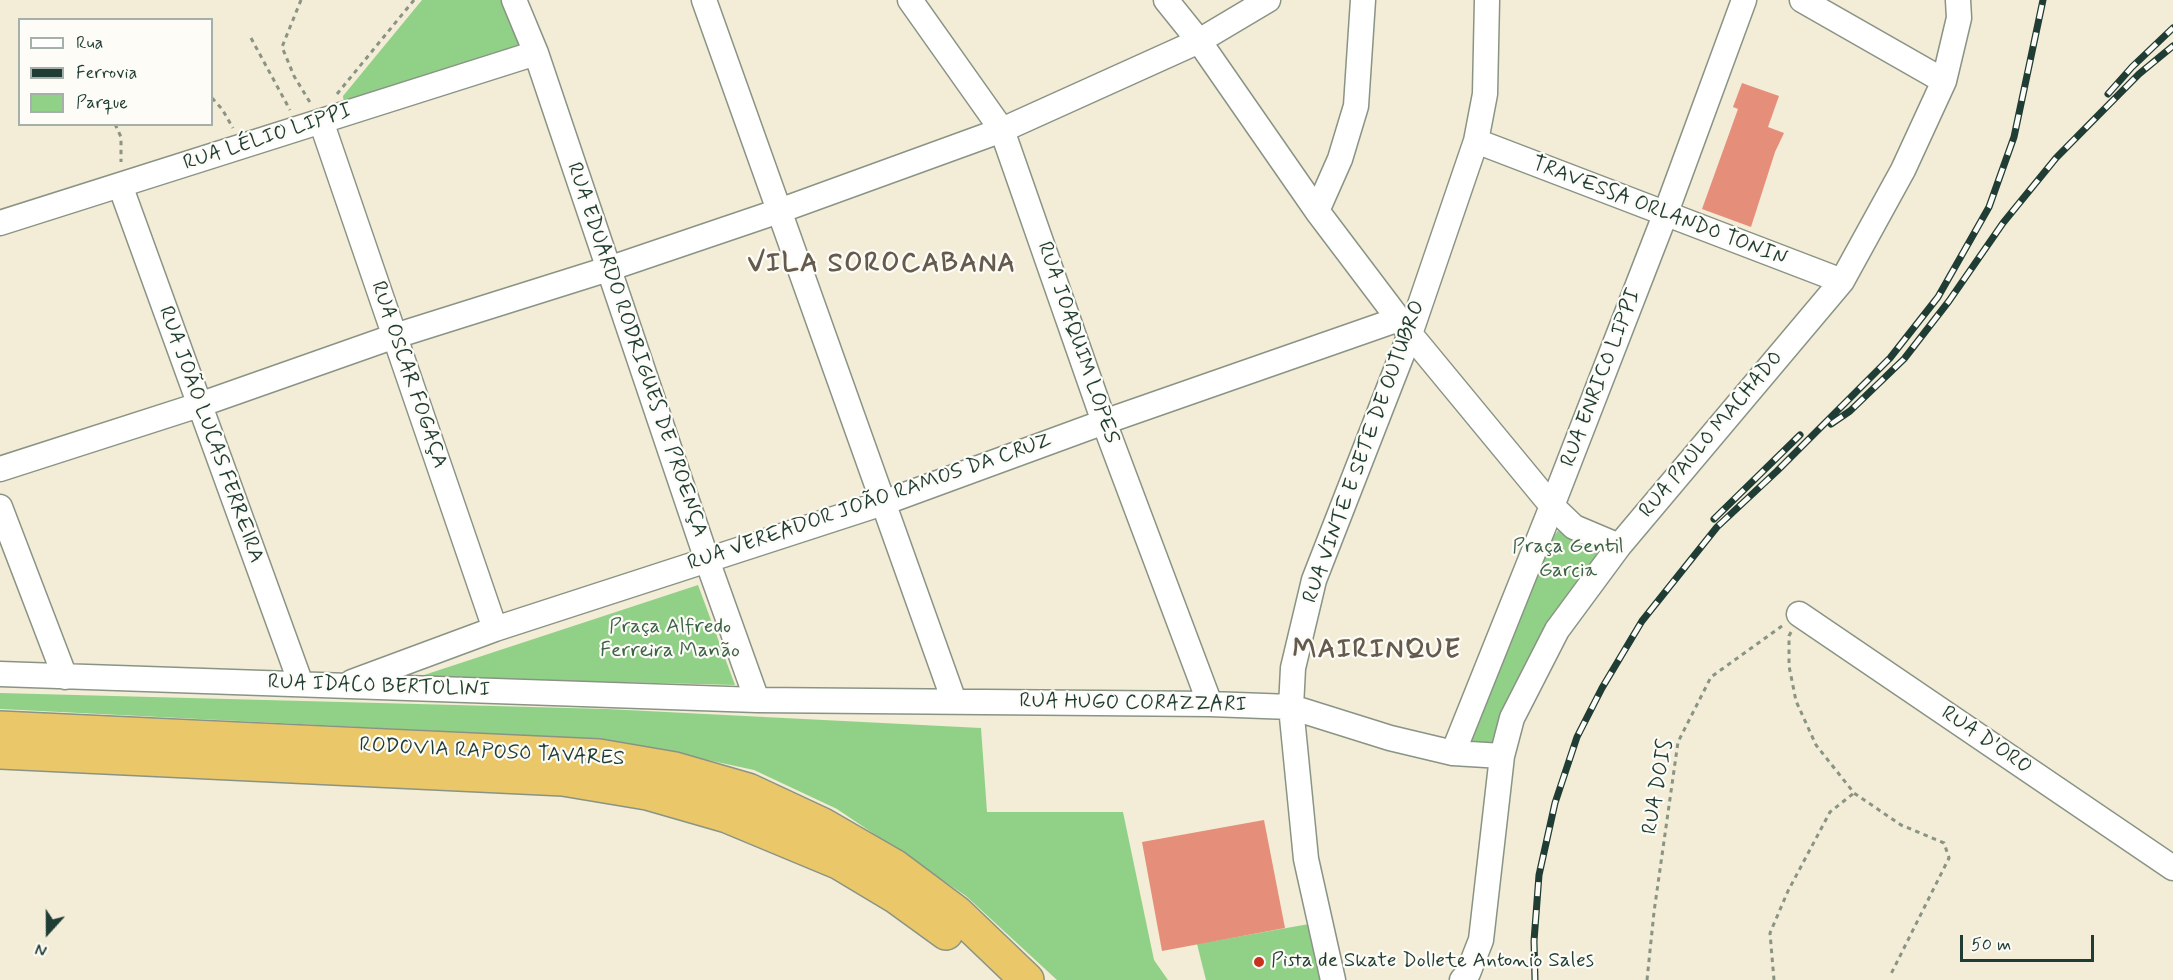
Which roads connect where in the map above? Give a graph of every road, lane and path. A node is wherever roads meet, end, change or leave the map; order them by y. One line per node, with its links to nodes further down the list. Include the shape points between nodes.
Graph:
1 (301, 0): 18 (path, via 282,47)
2 (414, 0): 18 (path)
3 (514, 0): 15 (street, RUA EDUARDO RODRIGUES DE PROENÇA)
4 (704, 0): 24 (street)
5 (910, 0): 20 (street, RUA JOAQUIM LOPES)
6 (1166, 0): 14 (street)
7 (1268, 0): 14 (street)
8 (1363, 0): 25 (street, via 1356,106 1340,159)
9 (1487, 0): 21 (street, RUA VINTE E SETE DE OUTUBRO, via 1485,94)
10 (1744, 0): 26 (street, RUA ENRICO LIPPI)
11 (1802, 0): 16 (street)
12 (1958, 0): 16 (street, RUA PAULO MACHADO, via 1959,18)
13 (251, 38): 18 (path)
14 (1199, 41): 20 (street); 25 (street)
15 (536, 52): 18 (street, RUA LÉLIO LIPPI); 28 (street, RUA EDUARDO RODRIGUES DE PROENÇA)
16 (1944, 81): 29 (street, RUA PAULO MACHADO, via 1903,170)
17 (213, 100): 22 (path)
18 (311, 124): 22 (street, RUA LÉLIO LIPPI); 31 (street, RUA OSCAR FOGAÇA)
19 (116, 126): 23 (path, via 121,137)
20 (1002, 130): 24 (street); 33 (street, RUA JOAQUIM LOPES)
21 (1476, 141): 26 (street, TRAVESSA ORLANDO TONIN); 30 (street, RUA VINTE E SETE DE OUTUBRO)
22 (243, 146): 23 (street, RUA LÉLIO LIPPI)
23 (120, 185): 27 (street, RUA LÉLIO LIPPI); 32 (street, RUA JOÃO LUCAS FERREIRA)
24 (779, 211): 28 (street); 35 (street)
25 (1317, 211): 30 (street)
26 (1665, 215): 29 (street, TRAVESSA ORLANDO TONIN); 36 (street, RUA ENRICO LIPPI)
27 (0, 224)
28 (608, 268): 31 (street); 39 (street, RUA EDUARDO RODRIGUES DE PROENÇA)
29 (1842, 281): 38 (street, RUA PAULO MACHADO)
30 (1405, 327): 33 (street, RUA VEREADOR JOÃO RAMOS DA CRUZ); 36 (street); 49 (street, RUA VINTE E SETE DE OUTUBRO, via 1314,580 1293,668)
31 (395, 336): 32 (street); 41 (street, RUA OSCAR FOGAÇA)
32 (199, 405): 34 (street); 44 (street, RUA JOÃO LUCAS FERREIRA)
33 (1104, 422): 35 (street, RUA VEREADOR JOÃO RAMOS DA CRUZ); 48 (street, RUA JOAQUIM LOPES)
34 (0, 469)
35 (883, 503): 39 (street, RUA VEREADOR JOÃO RAMOS DA CRUZ); 47 (street)
36 (1552, 506): 38 (street, via 1574,527); 52 (street, RUA ENRICO LIPPI)
37 (0, 507): 43 (street)
38 (1618, 546): 53 (street, RUA PAULO MACHADO, via 1557,630 1512,718)
39 (706, 560): 41 (street, RUA VEREADOR JOÃO RAMOS DA CRUZ); 46 (street, RUA EDUARDO RODRIGUES DE PROENÇA)
40 (1799, 614): 54 (path, via 1789,636 1789,666 1796,701 1816,745); 55 (street, RUA D'ORO); 61 (path, RUA DOIS, via 1711,677 1678,742)
41 (495, 629): 45 (street, RUA VEREADOR JOÃO RAMOS DA CRUZ)
42 (0, 674): 43 (street, RUA IDACO BERTOLINI)
43 (65, 676): 44 (street, RUA IDACO BERTOLINI)
44 (301, 684): 45 (street, RUA IDACO BERTOLINI)
45 (341, 686): 46 (street, RUA IDACO BERTOLINI)
46 (758, 700): 47 (street, RUA HUGO CORAZZARI)
47 (954, 701): 48 (street, RUA HUGO CORAZZARI)
48 (1210, 704): 49 (street, RUA HUGO CORAZZARI)
49 (1291, 707): 52 (street, RUA HUGO CORAZZARI); 59 (street, RUA VINTE E SETE DE OUTUBRO, via 1306,859)
50 (0, 728): 58 (highway, RODOVIA RAPOSO TAVARES, via 599,756 675,769 748,790 823,825 894,866 957,913)
51 (0, 752): 57 (highway, RODOVIA RAPOSO TAVARES, via 563,779 647,793 727,816 840,863 895,896)
52 (1453, 753): 53 (street, RUA HUGO CORAZZARI)
53 (1502, 756): 60 (street, RUA PAULO MACHADO, via 1481,940)
54 (1854, 793): 56 (path, via 1901,825 1944,843 1949,858); 62 (path, via 1830,812 1770,933)
55 (2173, 868)
56 (1890, 976)
57 (1010, 980)
58 (1027, 980)
59 (1333, 980)
60 (1462, 980)
61 (1647, 980)
62 (1774, 980)

